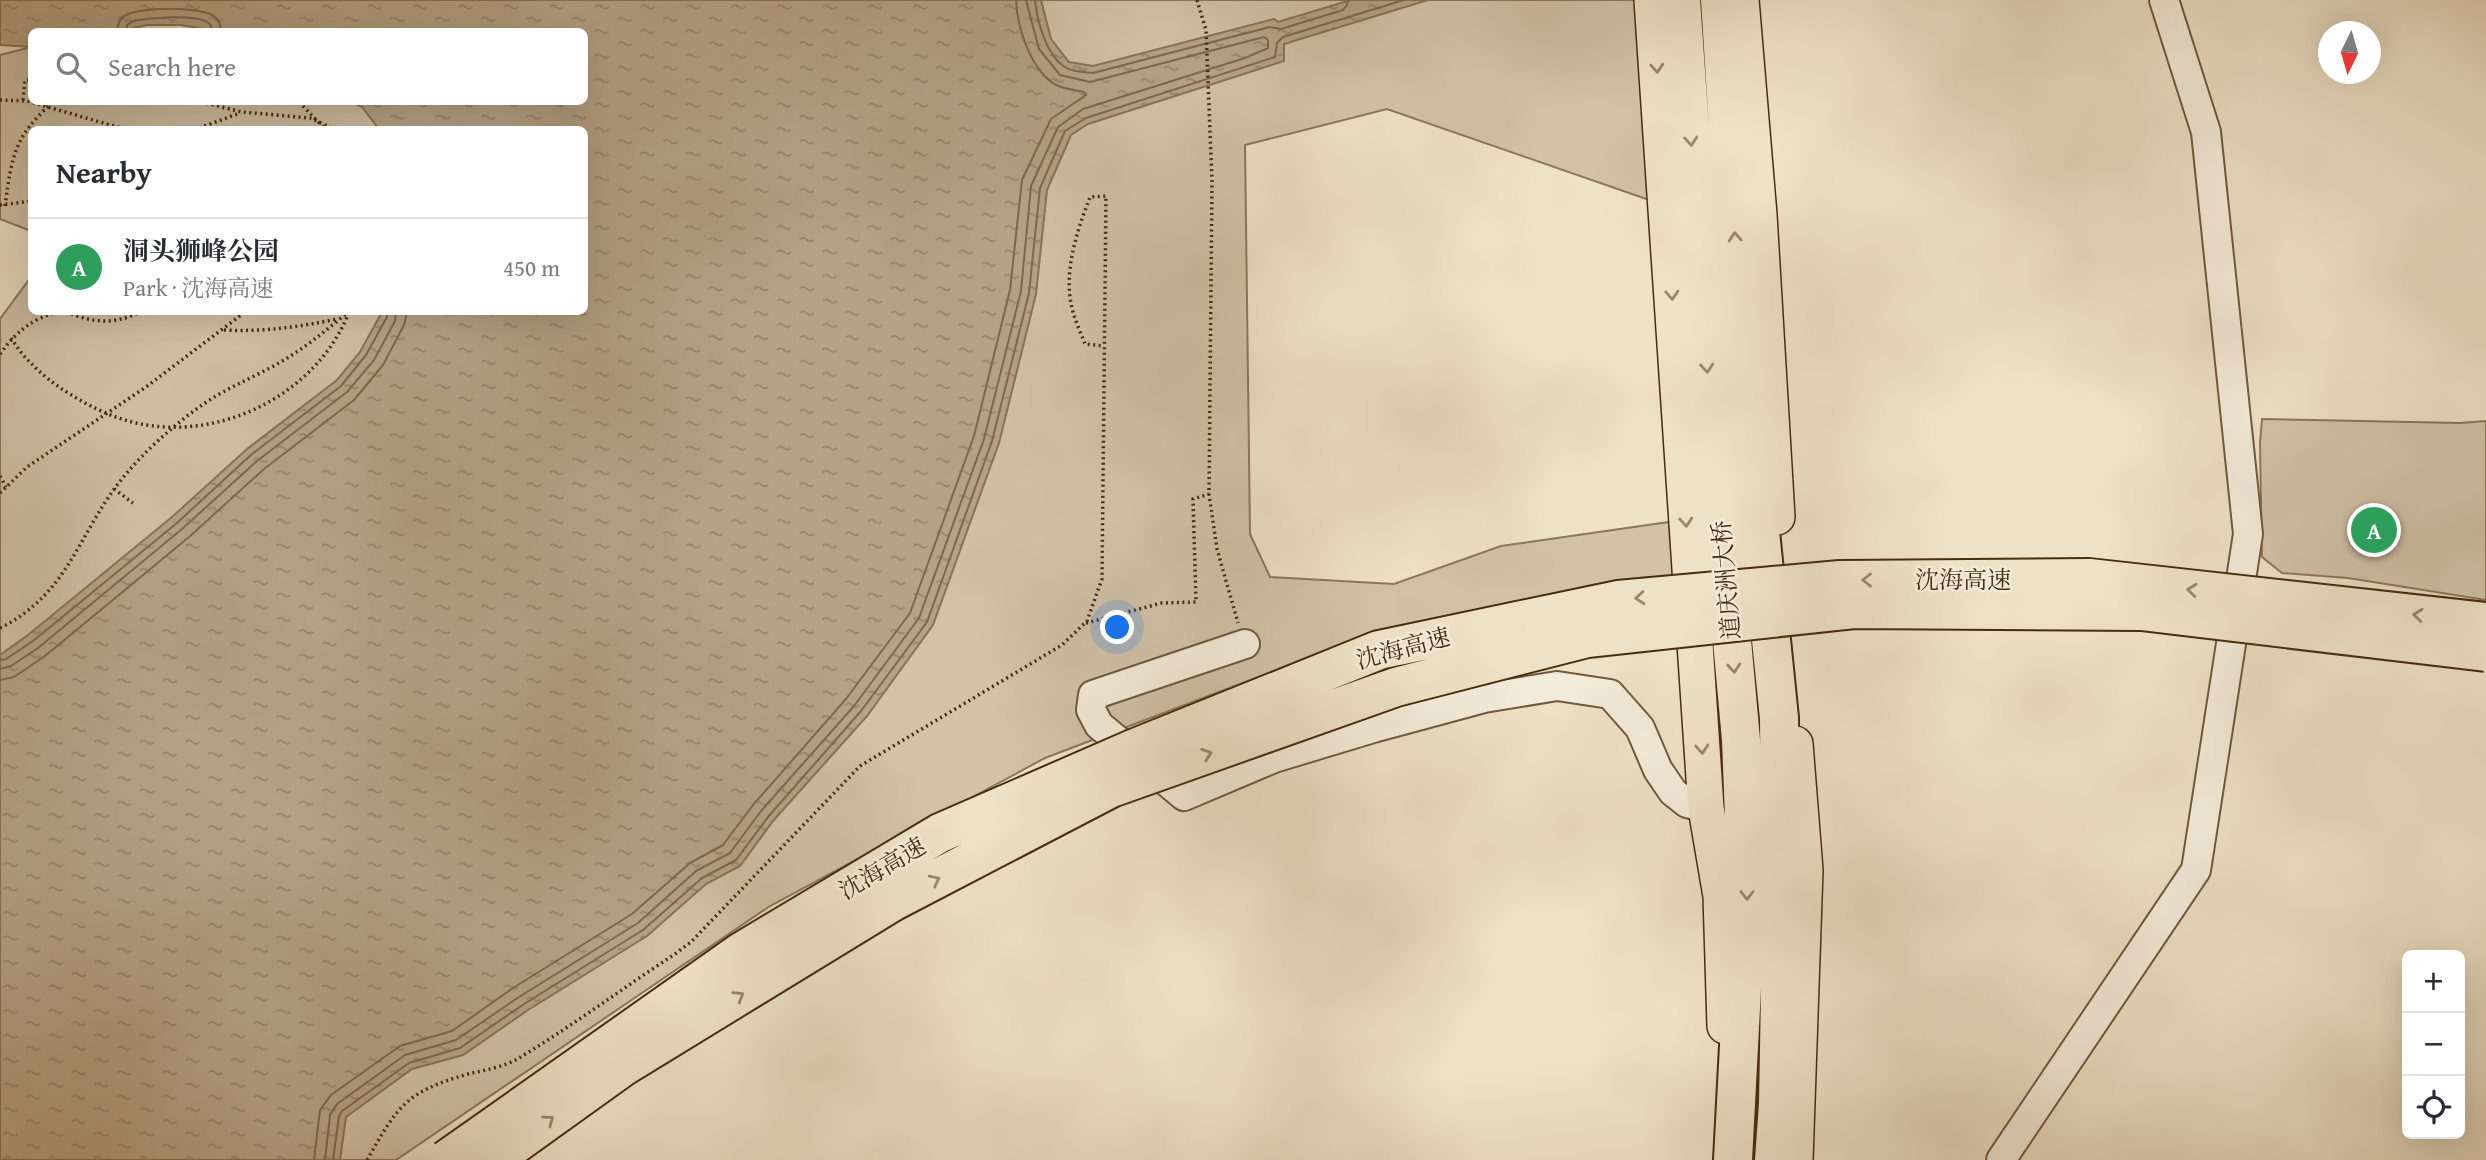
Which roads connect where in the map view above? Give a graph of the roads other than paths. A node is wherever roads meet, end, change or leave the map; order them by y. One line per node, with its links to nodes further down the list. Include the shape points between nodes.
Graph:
1 (1652, 0): 9 (main road, one-way to 9)
2 (1682, 0): 13 (highway, 道庆洲大桥, one-way to 13, bridge, via 1705,342 1741,740 1747,894)
3 (1720, 0): 14 (highway, 道庆洲大桥, one-way to 3, bridge, via 1781,966 1779,718 1742,365)
4 (1741, 0): 15 (main road, via 1805,870)
5 (2164, 0): 16 (street, via 2206,132 2248,534 2196,870)
6 (2486, 622): 10 (highway, 沈海高速, one-way to 10, bridge, via 2089,578 1840,580 1618,600 1379,650 940,833 741,952)
7 (1245, 645): 9 (street, via 1093,695 1091,710 1099,724 1184,796 1274,758 1484,698 1557,686 1610,694 1640,728 1673,792 1687,803)
8 (2486, 652): 11 (highway, 沈海高速, one-way to 8, bridge, via 624,1066 892,902 1111,788 1396,687 1587,638 1854,609 2141,611)
9 (1706, 808): 12 (main road, via 1721,896 1726,1065)
10 (446, 1160)
11 (494, 1160)
12 (1721, 1160)
13 (1733, 1160)
14 (1774, 1160)
15 (1795, 1160)
16 (2001, 1160)

